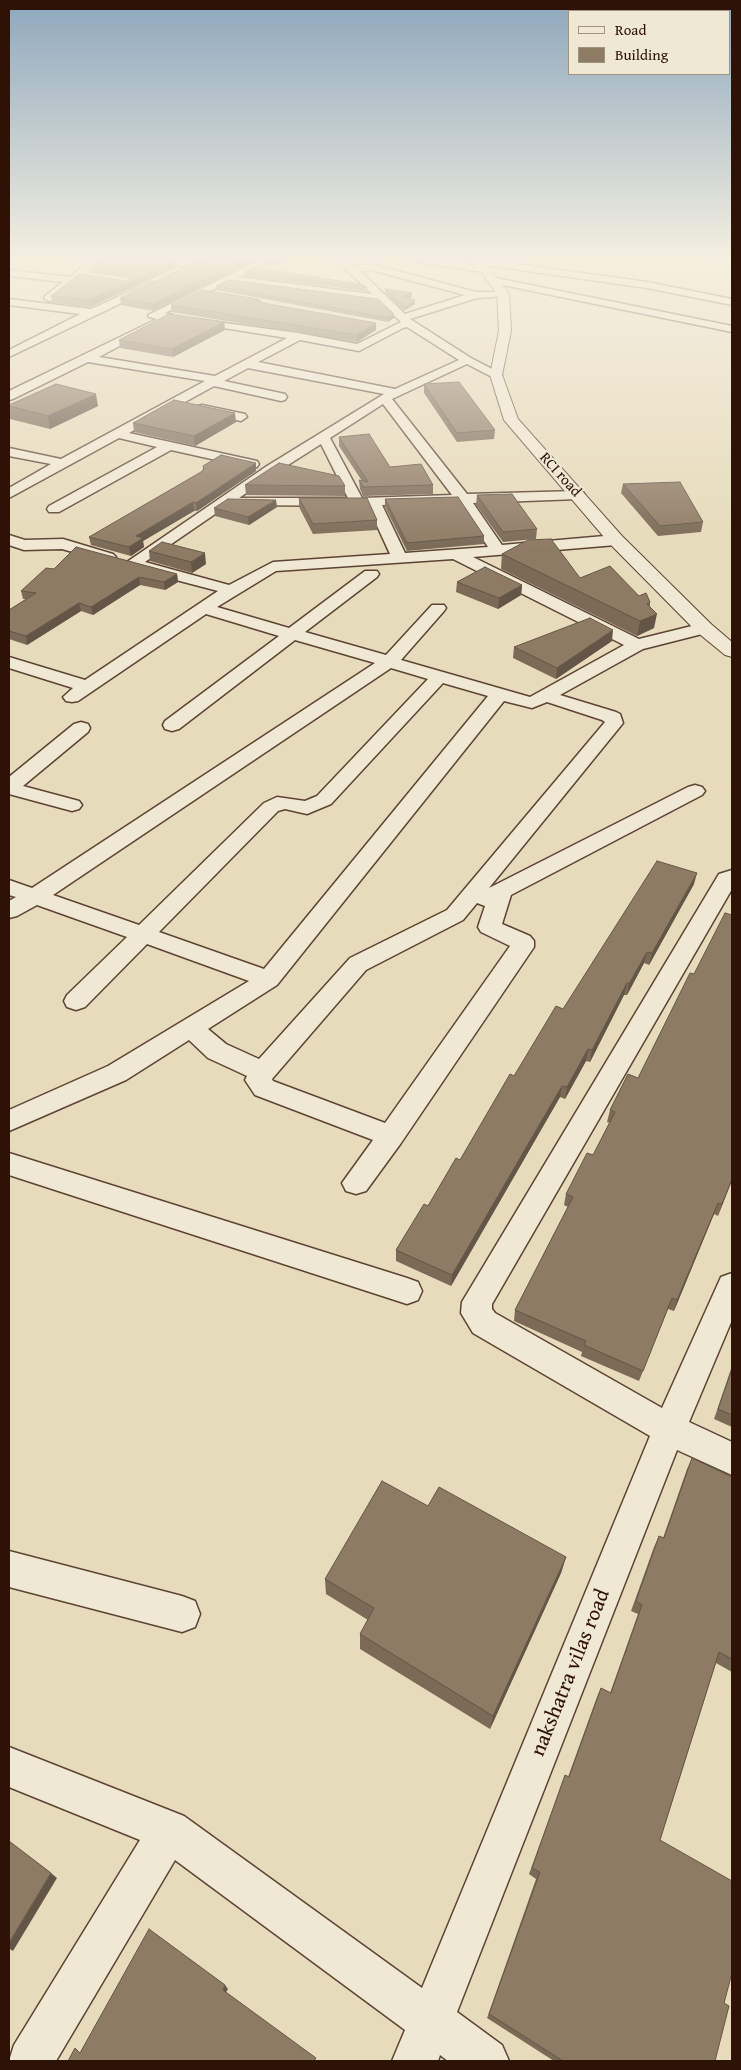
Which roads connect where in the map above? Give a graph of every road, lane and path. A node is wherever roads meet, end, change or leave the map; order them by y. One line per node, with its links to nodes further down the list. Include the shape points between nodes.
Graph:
1 (93, 356): 5 (street)
2 (263, 356): 7 (street)
3 (460, 356): 6 (street)
4 (500, 356): 8 (street, RCI road)
5 (88, 358): 9 (street); 11 (street)
6 (467, 360): 8 (street); 10 (street)
7 (248, 364): 9 (street); 10 (street)
8 (496, 375): 24 (street, RCI road, via 511,420)
9 (216, 381): 12 (street); 13 (street)
10 (391, 395): 16 (street); 25 (street)
11 (9, 396)
12 (281, 397)
13 (175, 403): 14 (street); 15 (street)
14 (241, 417)
15 (118, 434): 17 (street); 19 (street)
16 (323, 436): 20 (street); 27 (street)
17 (168, 446): 20 (street); 30 (street)
18 (9, 452): 19 (street)
19 (63, 463): 22 (street)
20 (272, 469): 29 (street)
21 (9, 481): 22 (street)
22 (25, 485): 23 (street)
23 (9, 494)
24 (578, 495): 25 (street); 33 (street, RCI road)
25 (464, 498): 26 (street); 36 (street)
26 (373, 501): 27 (street); 39 (street)
27 (357, 502): 29 (street)
28 (197, 504): 29 (street)
29 (220, 505): 40 (street)
30 (54, 509)
31 (89, 538): 35 (street)
32 (9, 540): 34 (street)
33 (616, 540): 36 (street); 45 (street, RCI road)
34 (24, 545): 35 (street, via 63,544); 37 (street)
35 (73, 547): 40 (street)
36 (498, 550): 38 (street)
37 (9, 554)
38 (455, 554): 39 (street); 47 (street)
39 (399, 557): 42 (street, via 273,567)
40 (132, 564): 42 (street)
41 (370, 574): 46 (street)
42 (231, 590): 43 (street)
43 (202, 608): 46 (street); 52 (street)
44 (438, 608): 49 (street)
45 (704, 628): 47 (street); 48 (street, RCI road)
46 (291, 633): 49 (street); 56 (street)
47 (637, 645): 54 (street)
48 (732, 651)
49 (390, 661): 51 (street); 64 (street)
50 (9, 662): 52 (street)
51 (440, 676): 53 (street); 67 (street, via 324,800 307,808 285,803 271,807)
52 (87, 687): 55 (street)
53 (499, 695): 54 (street, via 532,703); 68 (street)
54 (546, 696): 66 (street, via 609,716 614,723)
55 (72, 697)
56 (172, 725)
57 (81, 728): 58 (street)
58 (9, 788): 60 (street)
59 (695, 791): 63 (street)
60 (72, 805)
61 (732, 877): 78 (street, via 727,879 477,1302 476,1313 484,1323)
62 (9, 887): 64 (street)
63 (501, 891): 66 (street); 73 (street, via 489,927 522,941 522,947)
64 (34, 896): 65 (street); 67 (street)
65 (9, 911)
66 (455, 915): 71 (street, via 358,964)
67 (144, 934): 68 (street); 69 (street)
68 (269, 979): 70 (street)
69 (76, 1001)
70 (191, 1028): 71 (street, via 217,1050); 72 (street, via 118,1073)
71 (263, 1072): 73 (street, via 258,1080 264,1088)
72 (9, 1120)
73 (391, 1136): 75 (street)
74 (9, 1164): 77 (street)
75 (356, 1183)
76 (732, 1286): 78 (street, nakshatra vilas road)
77 (408, 1291)
78 (668, 1429): 79 (street); 84 (street, nakshatra vilas road)
79 (732, 1459)
80 (9, 1568): 81 (street)
81 (182, 1614)
82 (9, 1768): 83 (street)
83 (169, 1831): 84 (street); 85 (street)
84 (432, 2022): 86 (street, nakshatra vilas road); 87 (street)
85 (30, 2061)
86 (415, 2061)
87 (486, 2061)

